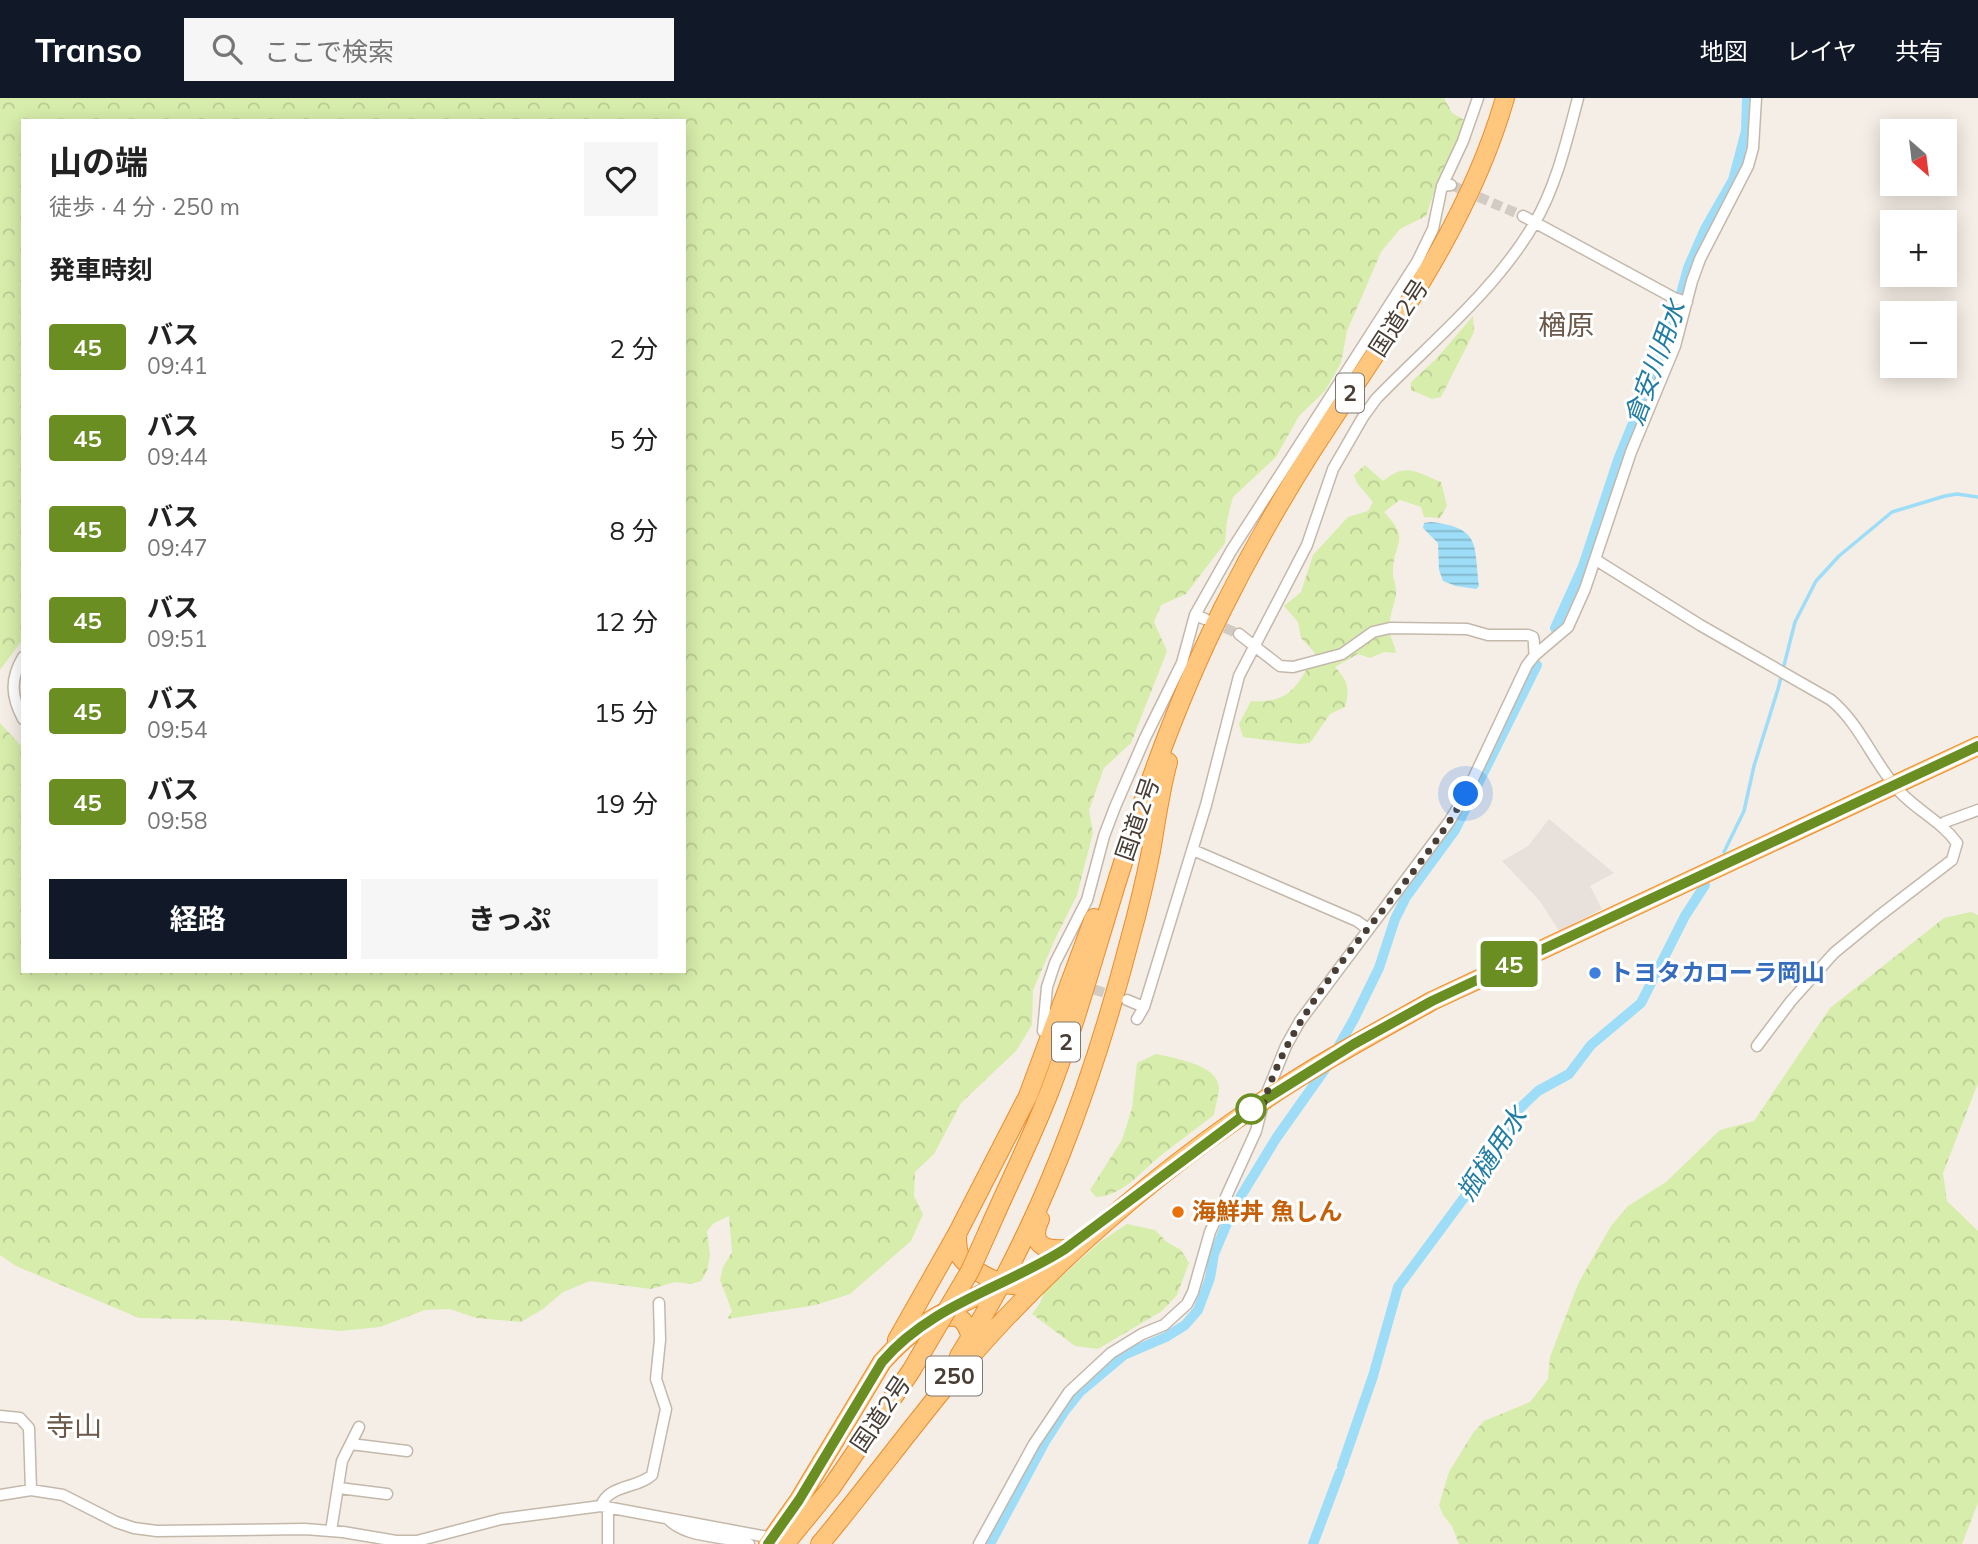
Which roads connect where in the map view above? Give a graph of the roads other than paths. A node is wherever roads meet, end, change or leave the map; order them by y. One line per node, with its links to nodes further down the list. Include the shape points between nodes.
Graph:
1 (1478, 98): 24 (street, via 1417,262 1231,551 1115,807 1087,900)
2 (1505, 98): 13 (highway, 国道2号 / 2, via 1494,135 1441,252 1266,525)
3 (1578, 98): 6 (street, via 1566,144)
4 (1756, 98): 7 (street, via 1748,166)
5 (1523, 216): 6 (street)
6 (1534, 224): 7 (street); 10 (street, via 1480,294 1363,417 1333,469 1307,545)
7 (1681, 301): 8 (street, via 1675,346 1631,452)
8 (1596, 559): 11 (street, via 1568,627); 18 (street, via 1839,707)
9 (1239, 634): 10 (street)
10 (1254, 645): 11 (street, via 1280,666 1293,667 1342,654 1373,632 1390,628 1467,629 1533,637); 22 (street, via 1239,676)
11 (1535, 655): 23 (street, via 1450,822)
12 (21, 660): 14 (street, via 15,671)
13 (1188, 685): 21 (highway, 国道2号 / 2); 32 (highway, via 1131,939)
14 (13, 696): 15 (street); 16 (street)
15 (0, 697)
16 (21, 715)
17 (1978, 746): 18 (highway, 250)
18 (1895, 785): 20 (street); 31 (highway, 250, via 1432,1001)
19 (1978, 810): 20 (street)
20 (1941, 826): 30 (street, via 1957,843 1952,860 1845,942)
21 (1128, 847): 33 (highway, via 1115,859 1028,1096); 53 (highway, 国道2号 / 2, bridge, via 1049,1092 970,1271 911,1371 831,1488)
22 (1193, 850): 23 (street); 27 (street)
23 (1368, 929): 31 (street, via 1300,1021)
24 (1052, 976): 25 (street); 29 (street)
25 (1065, 981)
26 (1127, 1000): 27 (street)
27 (1144, 1007): 28 (street)
28 (1137, 1019)
29 (1043, 1031)
30 (1757, 1046)
31 (1264, 1100): 34 (highway, 250); 57 (street, via 1256,1131 1210,1232 1187,1304 1164,1325 1111,1353 1069,1392 1034,1444)
32 (1062, 1153): 34 (highway, via 1036,1236 1046,1249); 35 (highway)
33 (957, 1234): 35 (highway, via 958,1253 966,1263); 39 (highway)
34 (1067, 1252): 35 (highway, via 1027,1283); 40 (highway, 250)
35 (1002, 1284): 37 (highway, 250); 38 (highway)
36 (659, 1303): 49 (street, via 656,1379 666,1409 652,1475 613,1491 603,1499)
37 (922, 1324): 38 (highway, via 961,1318); 39 (highway, 250)
38 (971, 1338): 40 (highway)
39 (895, 1347): 53 (highway, 250)
40 (930, 1405): 56 (highway, 250)
41 (0, 1416): 46 (street, via 20,1418 29,1428)
42 (359, 1427): 43 (street)
43 (351, 1444): 44 (street); 45 (street, via 342,1461)
44 (407, 1451)
45 (339, 1488): 47 (street); 51 (street)
46 (31, 1490): 48 (street); 51 (street, via 63,1495 134,1528)
47 (387, 1494)
48 (0, 1495)
49 (604, 1506): 50 (street); 52 (street, via 501,1519); 54 (street)
50 (668, 1519): 53 (street); 55 (street, via 684,1532)
51 (331, 1531): 52 (street)
52 (417, 1542)
53 (775, 1542)
54 (608, 1544)
55 (749, 1544)
56 (820, 1544)
57 (979, 1544)

